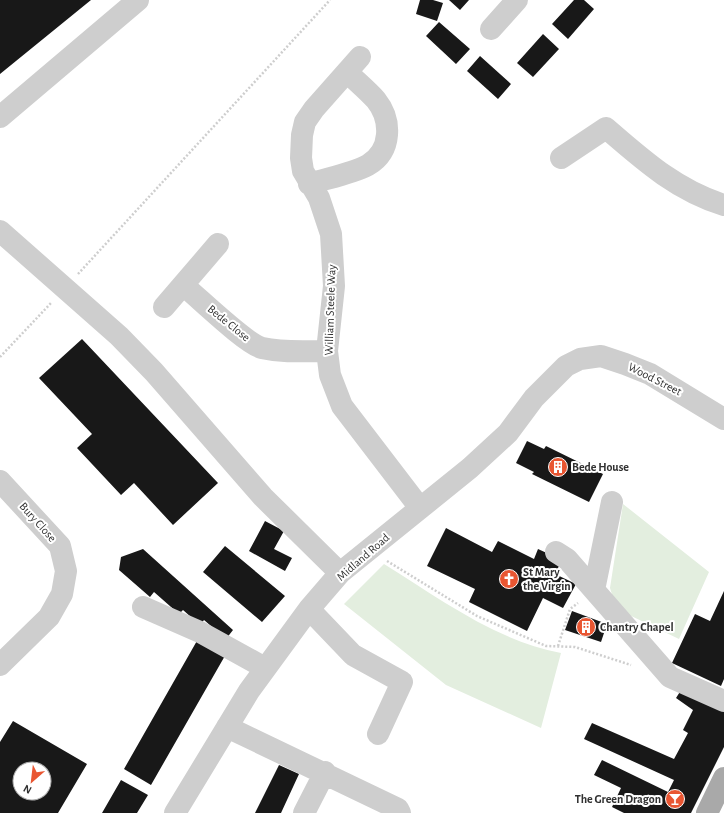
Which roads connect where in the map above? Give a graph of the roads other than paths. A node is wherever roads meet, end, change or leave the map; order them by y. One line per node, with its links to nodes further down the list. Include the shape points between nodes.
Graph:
1 (138, 0): 4 (street)
2 (518, 0): 3 (street)
3 (491, 29)
4 (0, 117)
5 (561, 158): 7 (street, via 606,128 657,172 702,198)
6 (309, 184): 6 (street, William Steele Way, via 301,158 305,122 354,64 381,109 387,127 386,144 369,164); 12 (street, William Steele Way, via 319,198 331,234 334,286)
7 (724, 204)
8 (0, 231): 19 (street, via 120,336 262,497)
9 (218, 244): 10 (street)
10 (183, 285): 11 (street); 12 (street, Bede Close, via 244,337 261,348 291,352)
11 (164, 307)
12 (327, 351): 17 (street, William Steele Way, via 330,375 342,406)
13 (580, 359): 14 (street, Wood Street, via 601,356 650,374); 17 (street, Midland Road, via 566,366 552,379 508,432 470,468)
14 (724, 419)
15 (0, 480): 23 (street, Bury Close, via 60,546 66,571 62,594 49,617)
16 (612, 502): 20 (street)
17 (420, 508): 19 (street, Midland Road)
18 (556, 552): 20 (street, via 567,559)
19 (340, 573): 22 (street, Midland Road)
20 (594, 590): 25 (street, via 670,677)
21 (143, 607): 24 (street, via 200,632)
22 (309, 610): 24 (street, Midland Road); 27 (street, via 353,655 402,682)
23 (2, 659)
24 (265, 668): 26 (street, Midland Road)
25 (724, 701)
26 (227, 727): 28 (street); 30 (street, Midland Road)
27 (378, 734)
28 (324, 772): 31 (street); 32 (street, via 398,809)
29 (724, 778): 33 (main road)
30 (175, 813)
31 (304, 813)
32 (400, 813)
33 (707, 813)

